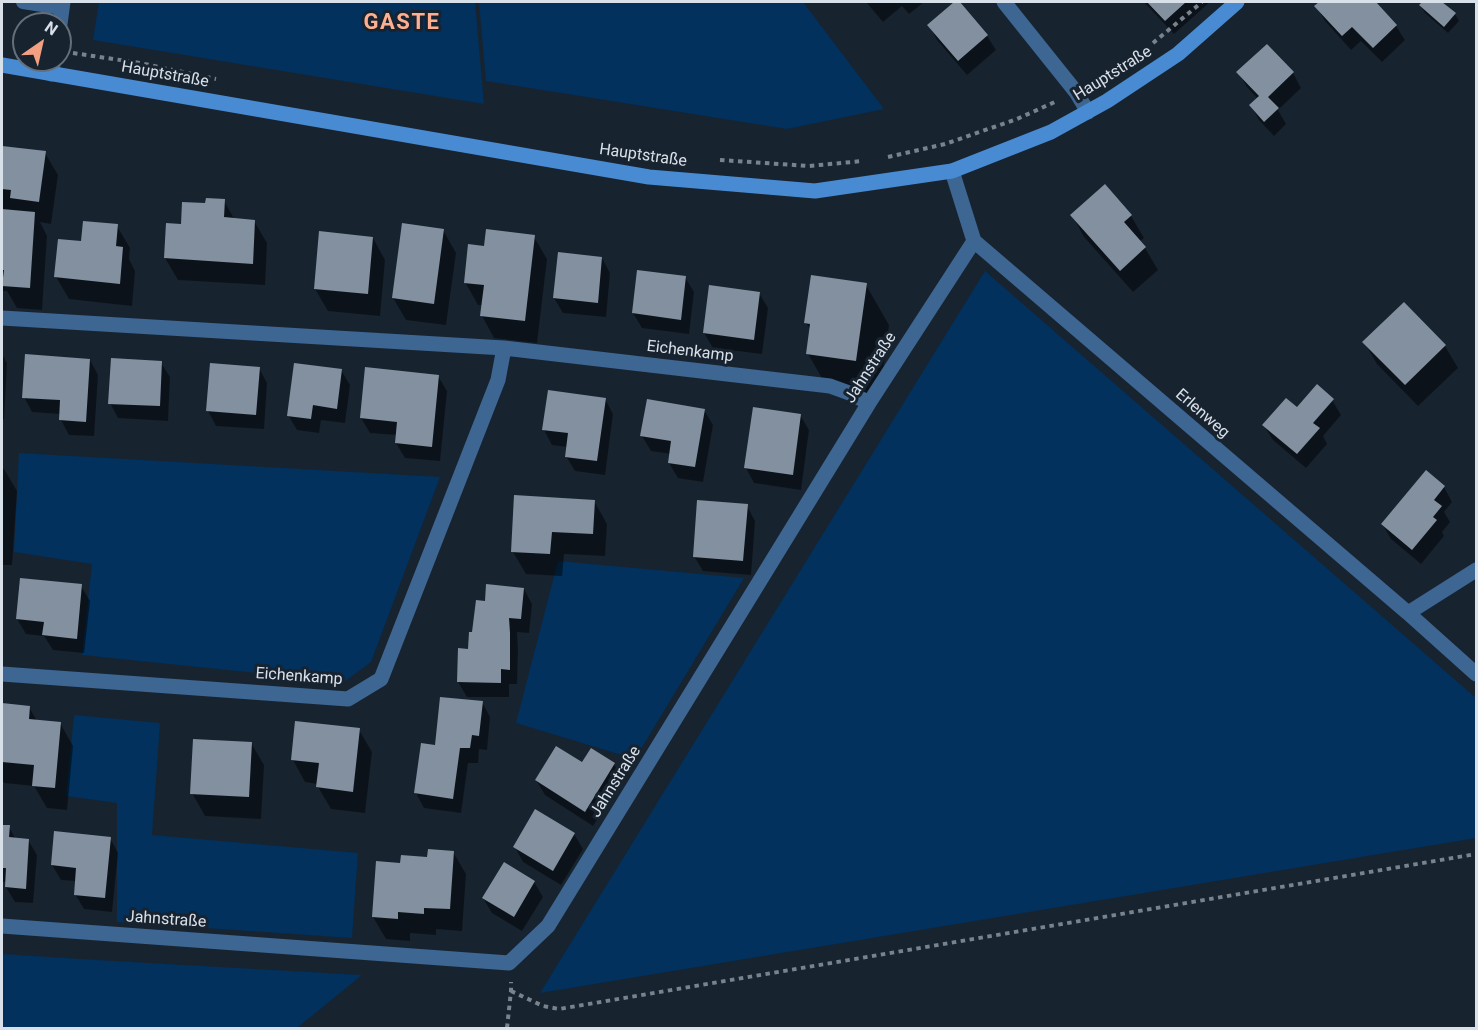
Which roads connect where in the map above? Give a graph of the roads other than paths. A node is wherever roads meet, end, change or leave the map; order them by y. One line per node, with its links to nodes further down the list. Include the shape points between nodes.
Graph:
1 (23, 2): 4 (lane)
2 (1004, 2): 6 (street)
3 (1237, 2): 6 (street, Hauptstraße, via 1178,54)
4 (63, 5)
5 (72, 71): 7 (street, Hauptstraße, via 649,177 815,191)
6 (1088, 112): 7 (street, Hauptstraße, via 1052,132)
7 (952, 171): 8 (street)
8 (974, 241): 11 (street, Jahnstraße); 13 (street, Erlenweg)
9 (2, 318): 10 (street, Eichenkamp)
10 (504, 348): 11 (street, Eichenkamp, via 830,386); 14 (street, Eichenkamp, via 498,380 381,679 348,699)
11 (869, 403): 16 (street, Jahnstraße, via 548,926 509,963)
12 (1476, 570): 13 (street)
13 (1408, 613): 15 (street, Erlenweg)
14 (2, 674)
15 (1476, 674)
16 (2, 926)

